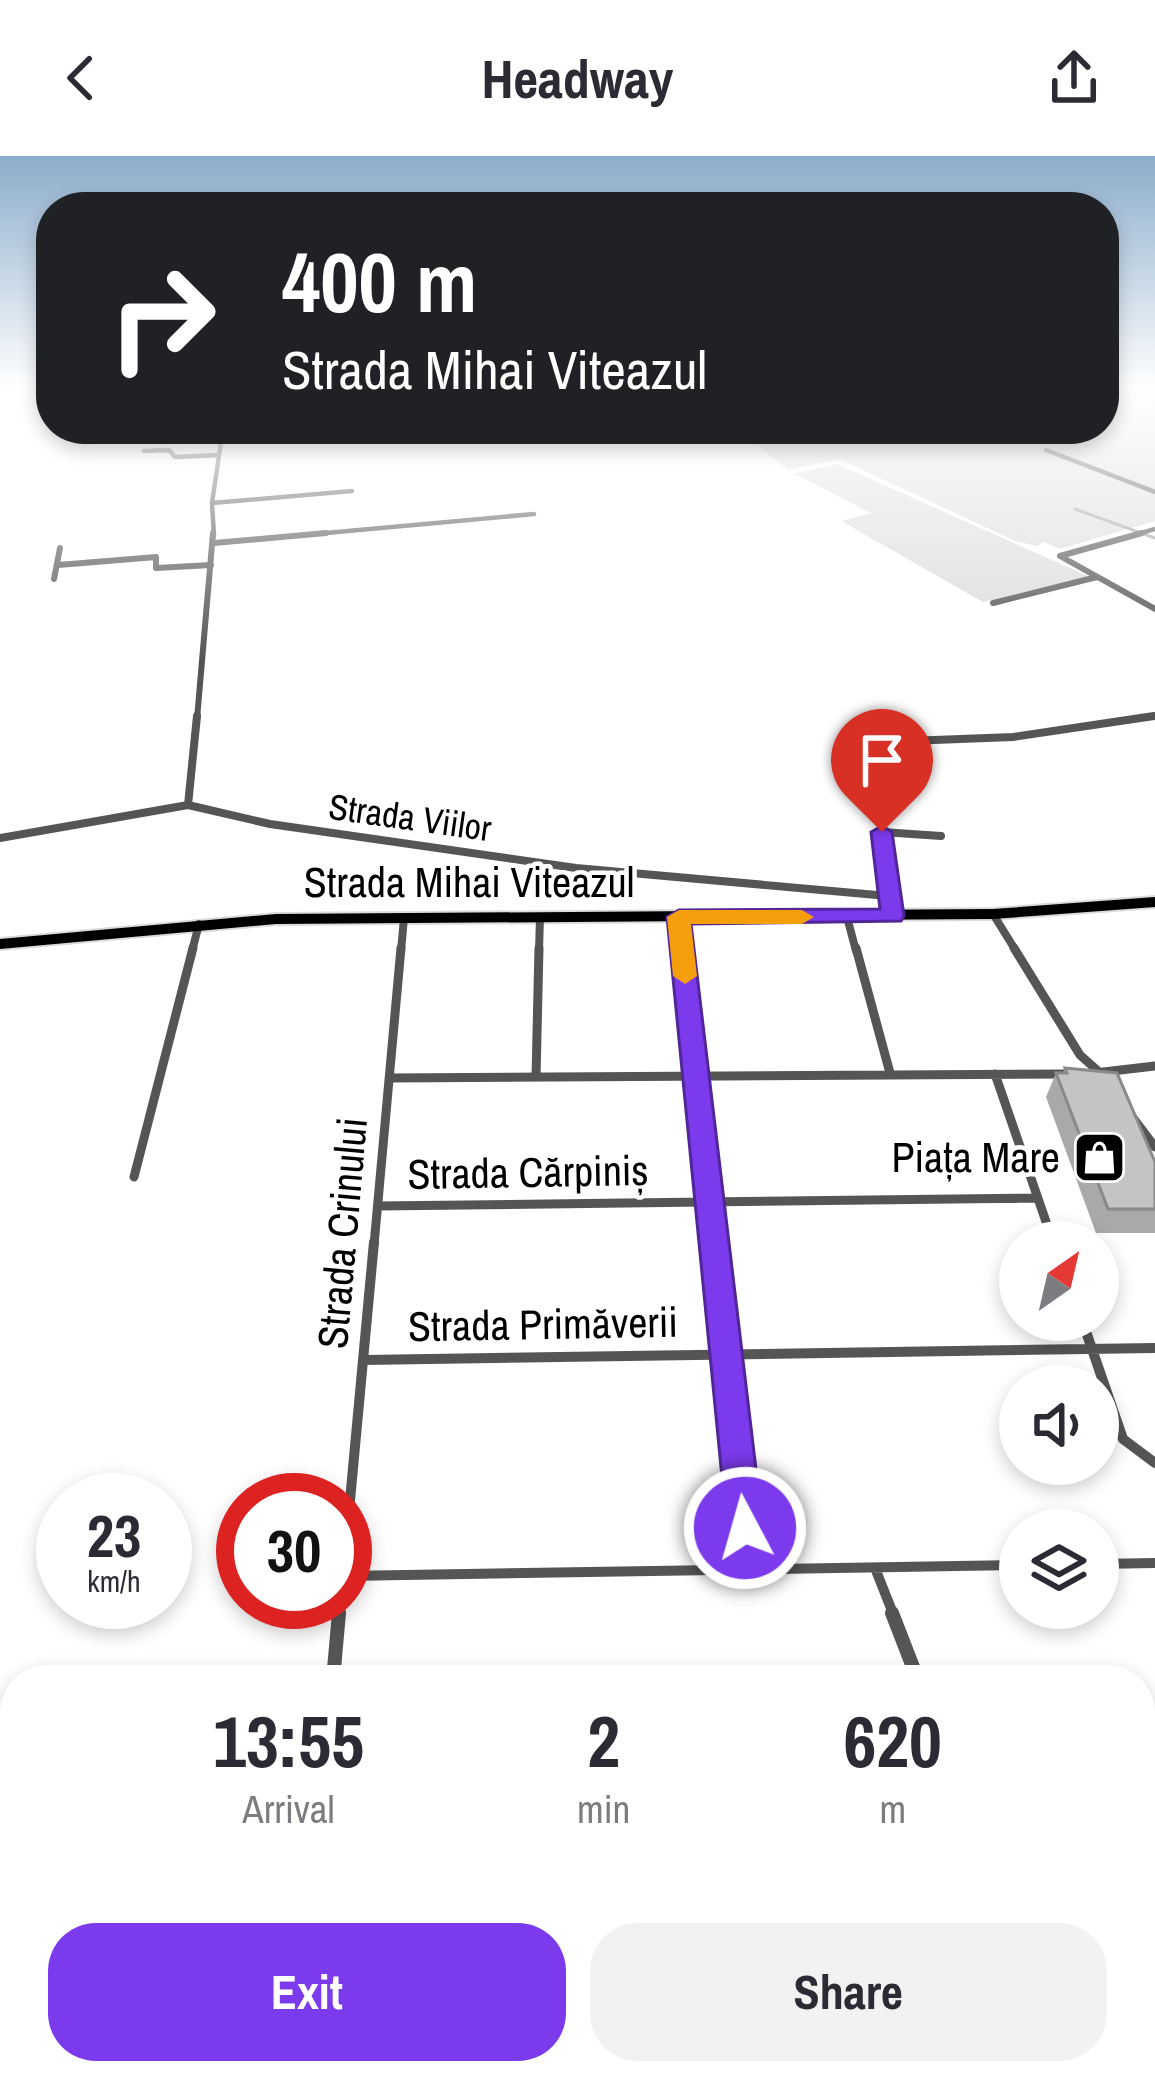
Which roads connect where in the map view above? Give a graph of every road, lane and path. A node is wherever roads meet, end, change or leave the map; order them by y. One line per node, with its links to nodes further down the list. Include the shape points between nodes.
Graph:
1 (215, 479): 5 (street)
2 (1121, 479): 4 (street)
3 (352, 491): 5 (street)
4 (1155, 492)
5 (212, 503): 8 (street)
6 (534, 514): 8 (street)
7 (1155, 529): 12 (street, via 1060,556)
8 (214, 543): 11 (street)
9 (59, 548): 10 (street)
10 (58, 565): 11 (street, via 156,556 156,568); 13 (street)
11 (211, 565): 18 (street)
12 (1097, 578): 14 (street); 15 (street)
13 (54, 579)
14 (993, 603)
15 (1155, 609)
16 (1155, 716): 17 (street, via 1013,737)
17 (855, 743)
18 (188, 805): 20 (street, Strada Viilor); 21 (street, Strada Viilor, via 576,868)
19 (940, 836): 21 (street, via 882,832)
20 (0, 838)
21 (888, 896): 25 (street)
22 (1155, 902): 23 (highway, Strada Mihai Viteazul)
23 (993, 914): 25 (highway, Strada Mihai Viteazul); 33 (street, via 1080,1055)
24 (847, 916): 25 (highway, Strada Mihai Viteazul); 27 (highway, Strada Mihai Viteazul); 32 (street)
25 (892, 916)
26 (540, 917): 27 (highway, Strada Mihai Viteazul); 28 (highway, Strada Mihai Viteazul); 36 (street)
27 (679, 917): 34 (street)
28 (404, 918): 29 (highway, Strada Mihai Viteazul); 37 (street, Strada Crinului)
29 (199, 925): 30 (highway, Strada Mihai Viteazul); 41 (street)
30 (0, 944)
31 (1155, 1066): 33 (street)
32 (890, 1072): 34 (street); 35 (street)
33 (1100, 1072): 35 (street); 38 (street)
34 (696, 1075): 36 (street); 43 (street)
35 (995, 1075): 42 (street)
36 (536, 1077): 37 (street)
37 (390, 1078): 44 (street, Strada Crinului)
38 (1114, 1091)
39 (1128, 1110): 40 (street)
40 (1155, 1147)
41 (134, 1178)
42 (1036, 1198): 43 (street, Strada Cărpiniș); 45 (street)
43 (712, 1203): 44 (street, Strada Cărpiniș); 49 (street)
44 (380, 1206): 50 (street, Strada Crinului)
45 (1045, 1221)
46 (1090, 1341): 48 (street)
47 (1155, 1348): 48 (street, Strada Primăverii)
48 (1093, 1350): 49 (street, Strada Primăverii); 51 (street, via 1123,1439)
49 (727, 1354): 50 (street, Strada Primăverii); 57 (street)
50 (364, 1360): 52 (street, Strada Crinului)
51 (1155, 1462)
52 (353, 1473)
53 (1155, 1563): 54 (street)
54 (1119, 1564)
55 (999, 1565): 56 (street)
56 (875, 1568): 57 (street); 61 (street)
57 (749, 1571): 58 (street)
58 (372, 1576)
59 (338, 1629): 60 (street)
60 (334, 1665)
61 (912, 1665)

